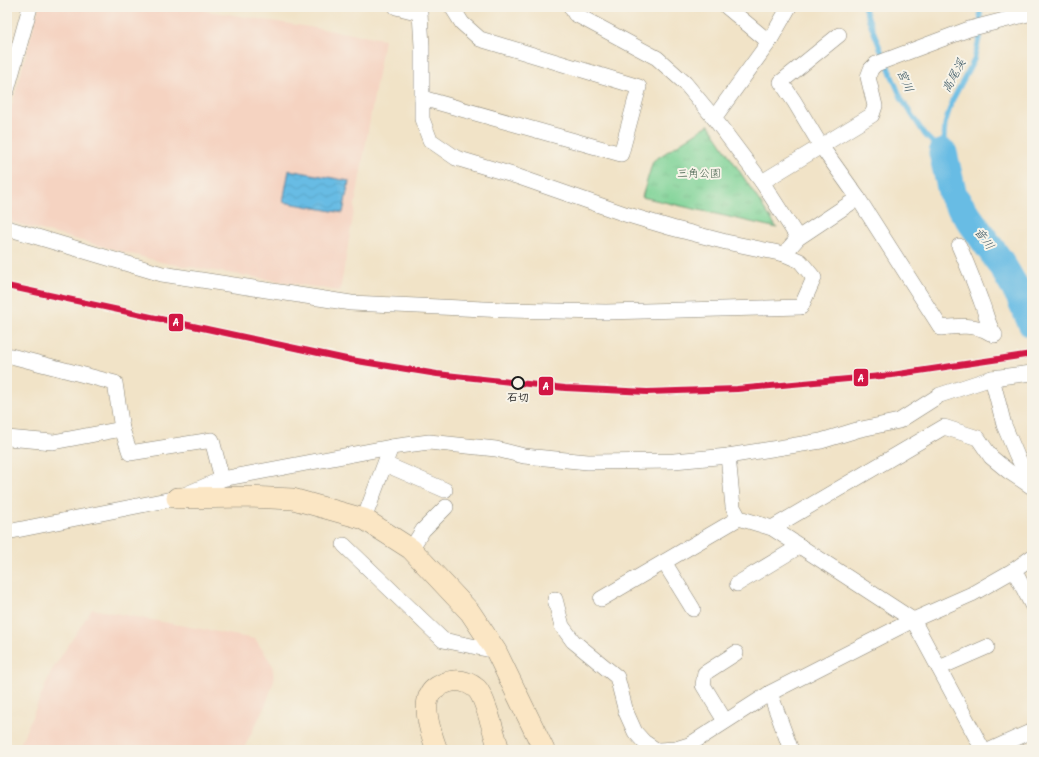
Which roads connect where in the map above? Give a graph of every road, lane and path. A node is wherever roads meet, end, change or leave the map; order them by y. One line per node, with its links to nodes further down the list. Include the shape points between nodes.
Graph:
1 (30, 7): 11 (street)
2 (396, 7): 7 (street)
3 (452, 7): 12 (street, via 462,23 480,40 639,87 622,154)
4 (571, 7): 13 (street, via 575,14 657,58 685,83)
5 (728, 7): 10 (street)
6 (789, 7): 10 (street)
7 (425, 10): 12 (street)
8 (1032, 12): 14 (street, via 969,29 876,64 868,77 875,106 872,115)
9 (839, 35): 14 (street, via 781,82)
10 (770, 42): 13 (street)
11 (7, 90)
12 (422, 98): 20 (street, via 422,119 430,140 456,158 672,228)
13 (714, 118): 15 (street)
14 (822, 146): 15 (street); 16 (street)
15 (762, 182): 18 (street)
16 (858, 198): 18 (street); 19 (street, via 941,328 976,328 993,334)
17 (7, 228): 20 (street, via 162,274 351,303 506,310 606,312 801,307 814,278 800,261)
18 (798, 238): 20 (street)
19 (959, 246)
20 (784, 254)
21 (7, 354): 24 (street, via 115,383)
22 (1032, 373): 23 (street)
23 (992, 378): 27 (street, via 940,395 899,421 821,441); 30 (street, via 1004,424)
24 (122, 429): 25 (street, via 53,442); 29 (street, via 130,453 212,440)
25 (7, 438)
26 (391, 447): 27 (street, via 429,442 496,449 524,456 588,462 674,461); 28 (street); 29 (street)
27 (728, 456): 34 (street, via 733,507)
28 (385, 464): 31 (street); 35 (street)
29 (222, 479): 32 (street)
30 (1032, 486): 38 (street, via 991,457 978,438 944,426)
31 (444, 490)
32 (176, 498): 35 (street, via 293,499); 37 (street)
33 (446, 507): 42 (street, via 423,530)
34 (739, 518): 38 (street); 44 (street)
35 (364, 519): 42 (street)
36 (7, 520): 37 (street)
37 (39, 524): 39 (street)
38 (772, 528): 41 (street)
39 (7, 532)
40 (344, 545): 53 (street, via 443,640)
41 (800, 546): 46 (street); 51 (street)
42 (411, 549): 53 (street, via 470,612)
43 (1032, 557): 45 (street)
44 (664, 562): 48 (street); 50 (street)
45 (1014, 570): 49 (street); 51 (street, via 972,594)
46 (737, 584)
47 (555, 599): 62 (street, via 562,626 573,641 617,677 626,712 635,732)
48 (601, 599)
49 (1032, 605)
50 (693, 610)
51 (913, 620): 55 (street); 56 (street)
52 (987, 647): 55 (street)
53 (496, 651): 61 (street)
54 (736, 653): 57 (street, via 705,673 703,685)
55 (939, 668): 65 (street)
56 (770, 693): 57 (street); 64 (street)
57 (725, 721): 63 (street, via 688,745)
58 (1032, 731): 66 (street)
59 (437, 750): 60 (street, via 430,732 428,698 436,687 464,681 478,690)
60 (499, 750)
61 (544, 750)
62 (656, 750)
63 (659, 750)
64 (791, 750)
65 (983, 750)
66 (990, 750)

